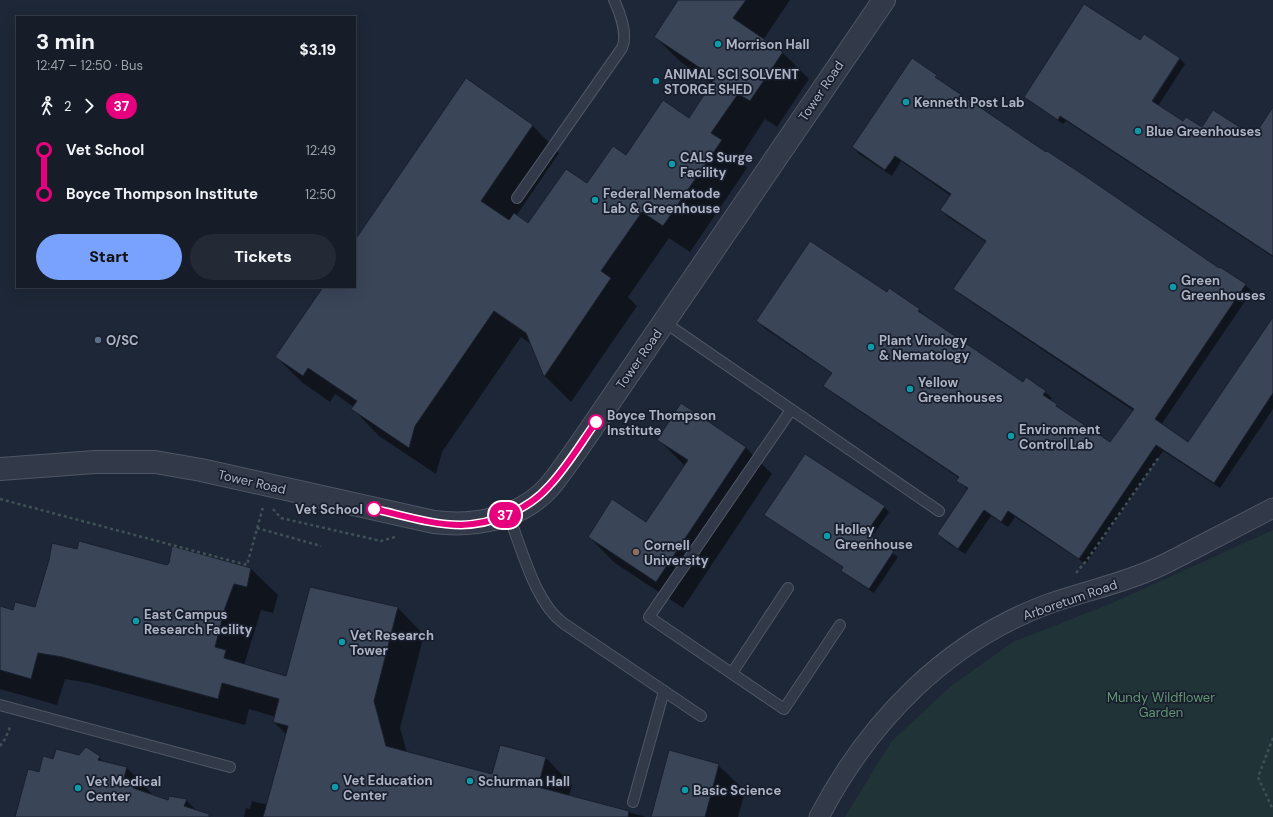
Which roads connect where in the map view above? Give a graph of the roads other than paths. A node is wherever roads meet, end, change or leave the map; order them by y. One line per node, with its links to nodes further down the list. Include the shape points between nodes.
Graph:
1 (614, 0): 3 (lane, via 624,40 622,48)
2 (884, 0): 4 (street, Tower Road)
3 (518, 198)
4 (664, 322): 5 (lane); 9 (street, Tower Road, via 549,487 529,504)
5 (791, 410): 8 (lane); 12 (lane, via 649,617)
6 (0, 469): 9 (street, Tower Road, via 145,461 201,470 434,522 461,525)
7 (1273, 508): 18 (street, Arboretum Road, via 1151,571 1048,605 1000,626 965,646 922,681 877,727 829,797)
8 (939, 511)
9 (508, 514): 13 (lane, via 538,592 548,610 563,623)
10 (788, 588): 12 (lane)
11 (840, 625): 12 (lane, via 784,709)
12 (732, 674)
13 (664, 691): 15 (lane); 17 (lane)
14 (0, 705): 16 (lane)
15 (701, 716)
16 (230, 767)
17 (633, 802)
18 (819, 817)

